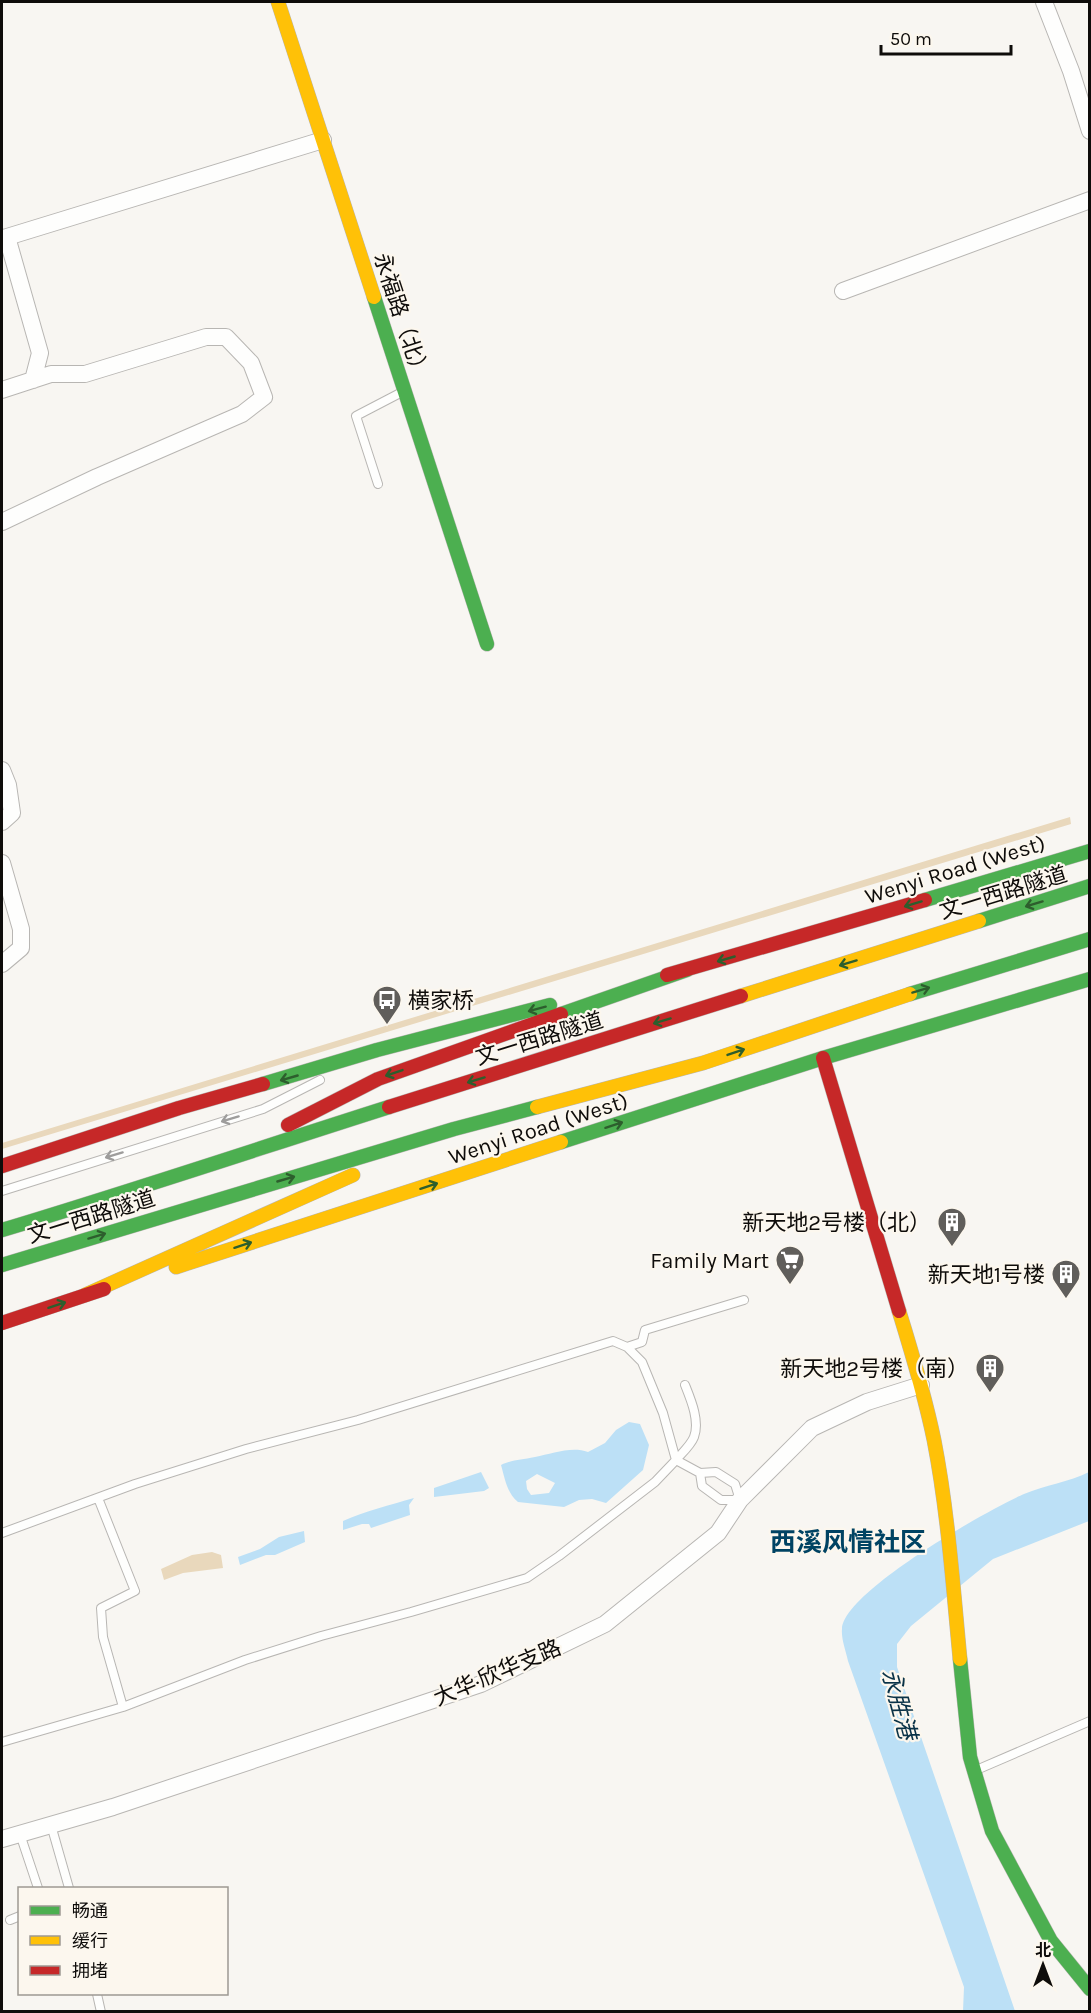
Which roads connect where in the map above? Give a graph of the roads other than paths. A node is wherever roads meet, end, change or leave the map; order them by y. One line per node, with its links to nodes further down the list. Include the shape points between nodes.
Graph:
1 (278, 2): 4 (main road, 永福路（北）)
2 (1044, 2): 3 (street)
3 (1089, 131)
4 (323, 140): 6 (street); 10 (main road, 永福路（北）)
5 (1089, 200): 7 (street)
6 (4, 237): 8 (street, via 40,353)
7 (843, 291)
8 (33, 380): 9 (street); 12 (street, via 51,374 85,375 206,337 226,337 251,363 264,397 242,414)
9 (2, 390)
10 (404, 390): 11 (lane, via 356,416); 13 (main road, 永福路（北）)
11 (378, 484)
12 (2, 522)
13 (487, 644)
14 (2, 770): 15 (street, via 12,813)
15 (2, 822)
16 (1089, 851): 21 (main road, Wenyi Road (West), one-way to 21)
17 (2, 863): 20 (street, via 21,929 21,948)
18 (1089, 886): 28 (main road, 文一西路隧道, one-way to 28)
19 (1089, 939): 27 (main road, 文一西路隧道, one-way to 19, via 704,1063 864,1008)
20 (2, 964)
21 (687, 970): 23 (main road, Wenyi Road (West), one-way to 23); 28 (main road, one-way to 28, via 378,1079)
22 (1089, 979): 24 (main road, Wenyi Road (West))
23 (377, 1050): 25 (lane); 29 (main road, Wenyi Road (West), one-way to 29, via 179,1108)
24 (823, 1058): 33 (main road, Wenyi Road (West), one-way to 24); 38 (main road)
25 (336, 1072)
26 (326, 1077): 30 (lane, one-way to 30, via 263,1109)
27 (454, 1129): 32 (main road, 文一西路隧道, one-way to 27); 33 (main road)
28 (222, 1160): 31 (main road, 文一西路隧道)
29 (2, 1166)
30 (2, 1191)
31 (2, 1230)
32 (2, 1265)
33 (85, 1295): 35 (main road, Wenyi Road (West), one-way to 33)
34 (744, 1300): 36 (lane, via 645,1330 642,1342)
35 (2, 1323)
36 (627, 1347): 39 (lane, via 642,1362 663,1413); 41 (lane, via 614,1341 591,1347 358,1420 246,1449)
37 (685, 1385): 39 (lane, via 696,1425 694,1438)
38 (921, 1385): 42 (street, 大华·欣华支路, via 867,1402 812,1428); 47 (main road, via 945,1519)
39 (676, 1460): 40 (lane); 44 (lane, via 655,1482 526,1578 288,1646)
40 (700, 1473): 42 (lane, via 716,1472 735,1484); 42 (lane, via 702,1486 721,1500)
41 (98, 1498): 43 (lane); 44 (lane, via 135,1591 101,1608 103,1636)
42 (740, 1500): 48 (street, 大华·欣华支路, via 718,1533 605,1624 481,1684)
43 (2, 1533)
44 (123, 1707): 46 (lane)
45 (1089, 1722): 47 (lane)
46 (2, 1742)
47 (974, 1771): 55 (main road, via 992,1831 1051,1941)
48 (51, 1825): 49 (street, 大华·欣华支路); 52 (lane)
49 (20, 1834): 50 (street, 大华·欣华支路); 51 (lane)
50 (2, 1839)
51 (38, 1887)
52 (69, 1887)
53 (18, 1917): 54 (lane)
54 (10, 1920)
55 (1089, 1989)
56 (98, 1995): 57 (lane)
57 (101, 2012)

